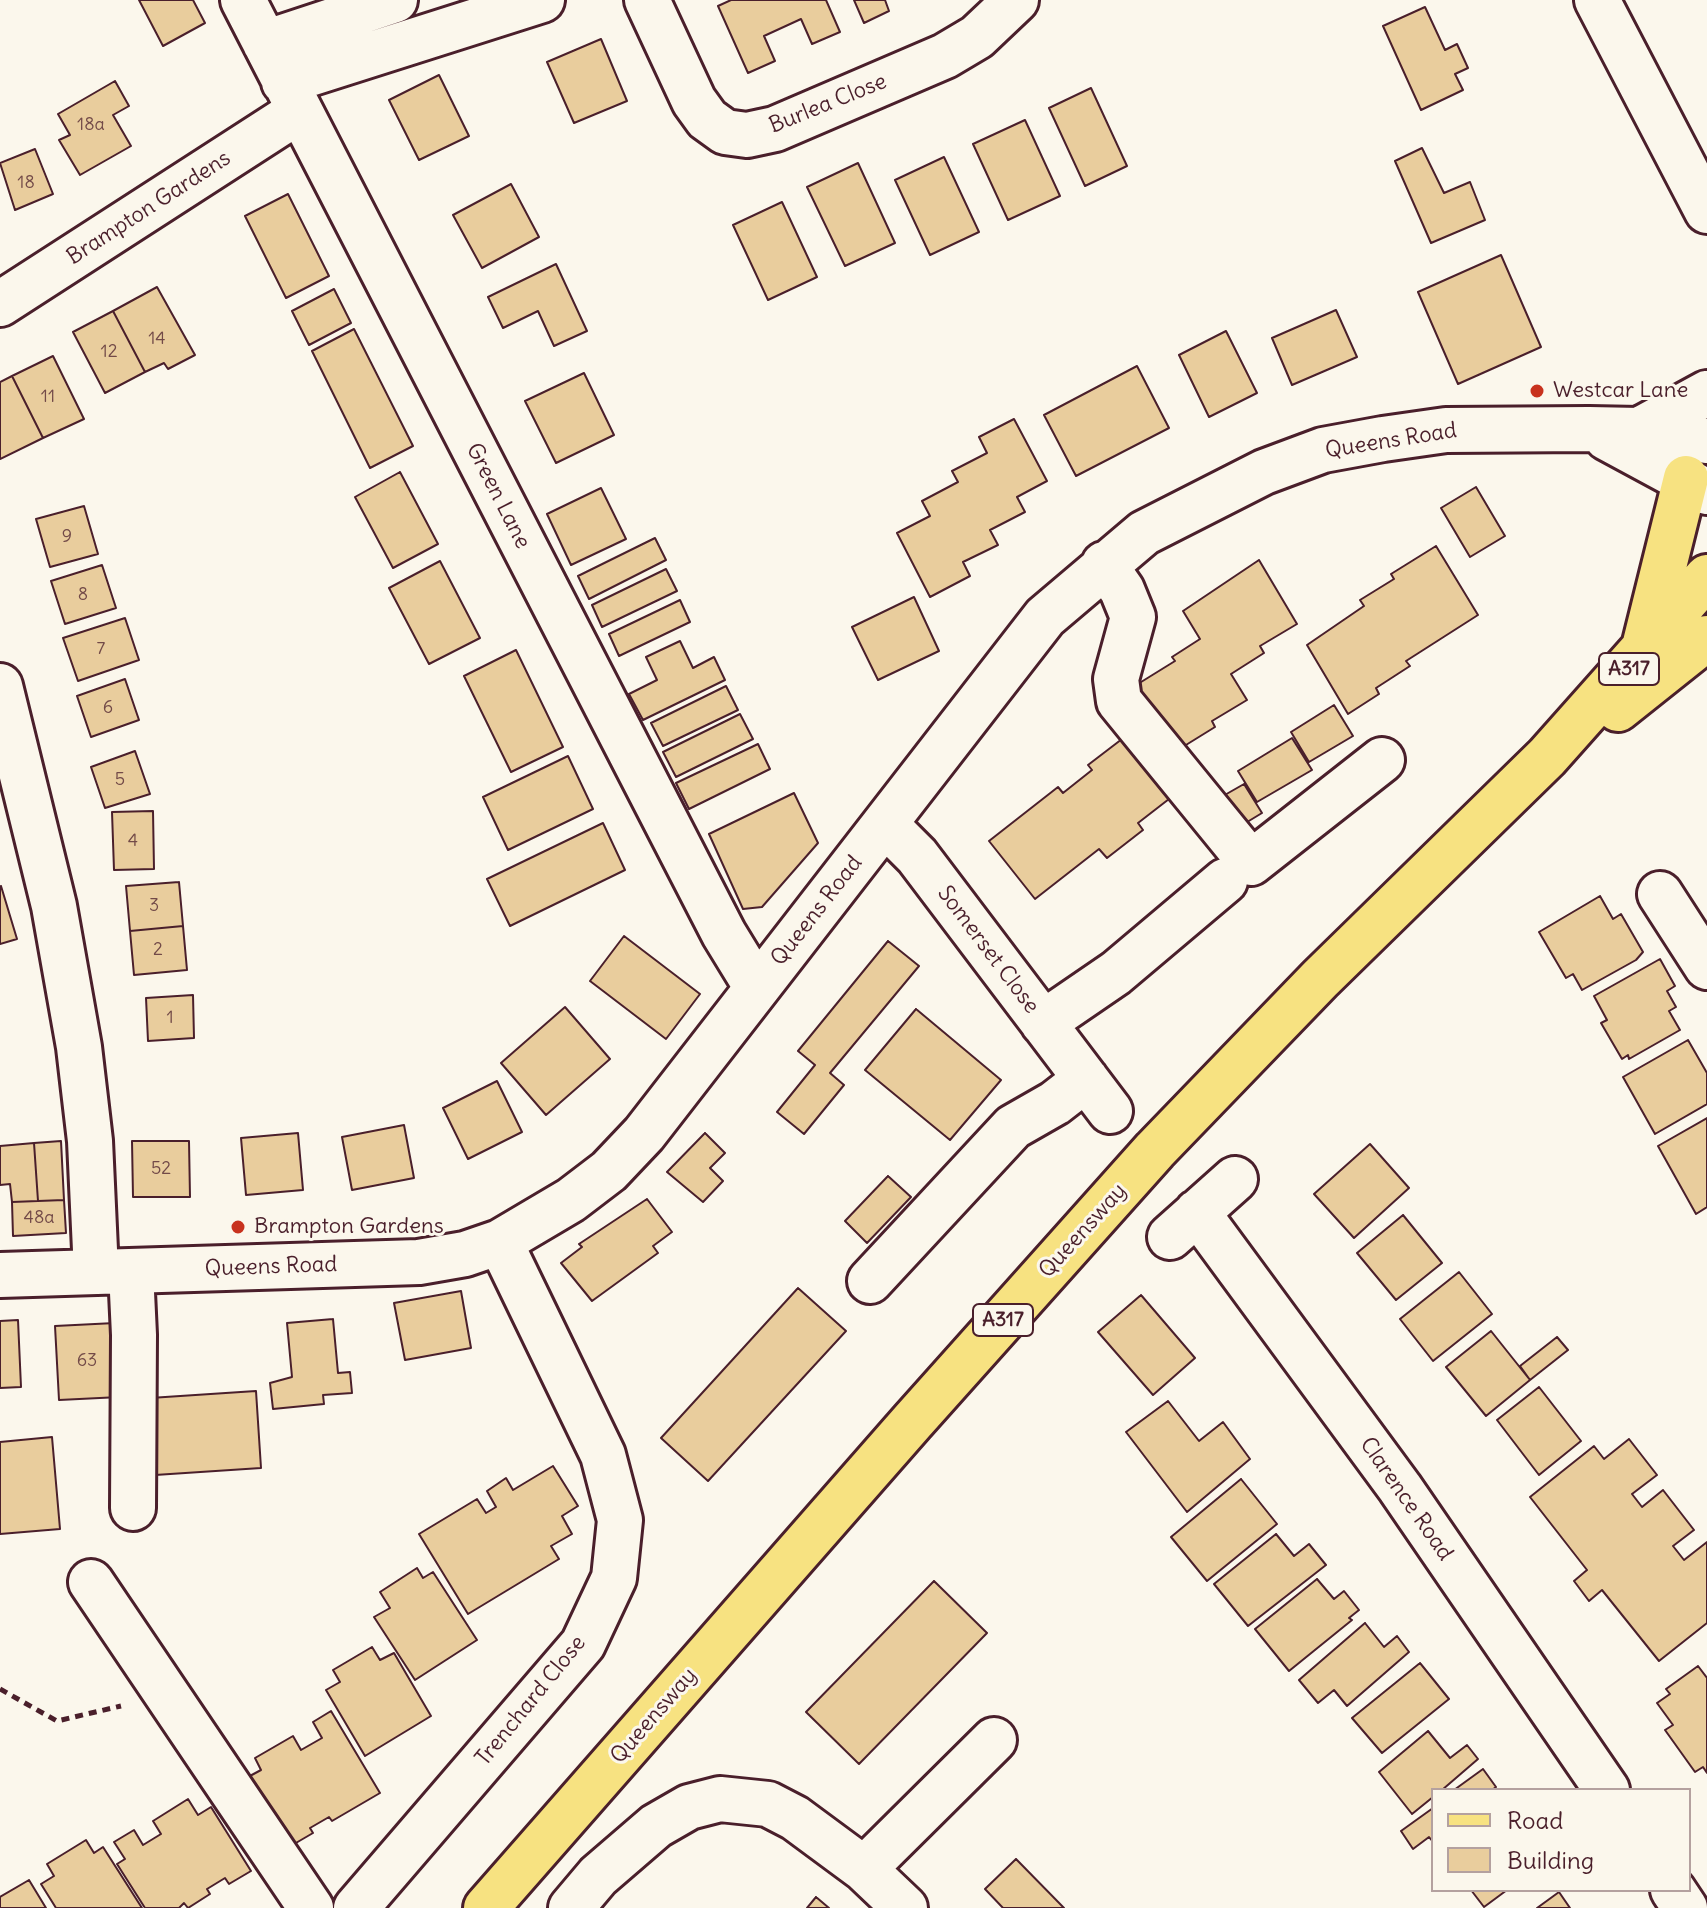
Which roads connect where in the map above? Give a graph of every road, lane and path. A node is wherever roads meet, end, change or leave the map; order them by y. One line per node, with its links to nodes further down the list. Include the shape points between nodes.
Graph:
1 (243, 0): 7 (street, Green Lane)
2 (395, 0): 7 (street)
3 (542, 0): 8 (street, Brampton Gardens)
4 (647, 0): 5 (street, Burlea Close, via 707,119 725,132 747,135 775,129 945,56 977,37)
5 (1016, 0)
6 (1597, 0): 9 (street)
7 (265, 43): 8 (street, Green Lane)
8 (292, 97): 10 (street, Brampton Gardens); 27 (street, Green Lane, via 724,934)
9 (1707, 211)
10 (0, 304)
11 (1707, 393): 13 (street)
12 (1589, 429): 13 (street, Queens Road); 14 (street, Queens Road); 15 (street, Queens Road, via 1446,430 1323,450 1202,501 1144,533)
13 (1639, 430): 14 (street, Queens Road)
14 (1700, 471): 18 (main road, A317)
15 (1104, 564): 23 (street, Queens Road, via 1045,617); 24 (street, via 1133,617 1116,679 1119,701)
16 (1707, 577): 18 (main road, Queensway / A317)
17 (1707, 638): 20 (main road, Queensway / A317, via 1640,695)
18 (1642, 654): 20 (main road, Queensway / A317)
19 (0, 686): 22 (street)
20 (1547, 757): 43 (main road, Queensway / A317, via 1155,1150)
21 (1382, 760): 24 (street)
22 (15, 809): 31 (street, via 54,906)
23 (885, 824): 27 (street, Queens Road); 28 (street, Somerset Close, via 917,856)
24 (1238, 872): 28 (street, via 1116,973)
25 (1660, 894): 26 (street)
26 (1707, 967)
27 (757, 988): 30 (street, Queens Road, via 609,1171)
28 (1043, 1023): 33 (street, Somerset Close, via 1098,1095 1055,1103 1013,1127)
29 (1235, 1179): 39 (street, Clarence Road, via 1184,1224 1400,1488)
30 (500, 1242): 31 (street, Queens Road, via 419,1262); 42 (street, Trenchard Close, via 603,1455 620,1520 614,1578 583,1644)
31 (113, 1272): 32 (street, Queens Road); 34 (street, via 134,1335)
32 (0, 1275)
33 (870, 1281)
34 (133, 1508)
35 (91, 1582): 37 (street)
36 (0, 1689): 37 (path, via 57,1721 148,1698)
37 (170, 1699): 41 (street)
38 (994, 1740): 40 (street)
39 (1606, 1788)
40 (864, 1869): 44 (street, via 768,1804 720,1799 689,1807 656,1826 598,1876); 45 (street)
41 (311, 1908)
42 (356, 1908)
43 (486, 1908)
44 (571, 1908)
45 (905, 1908)

